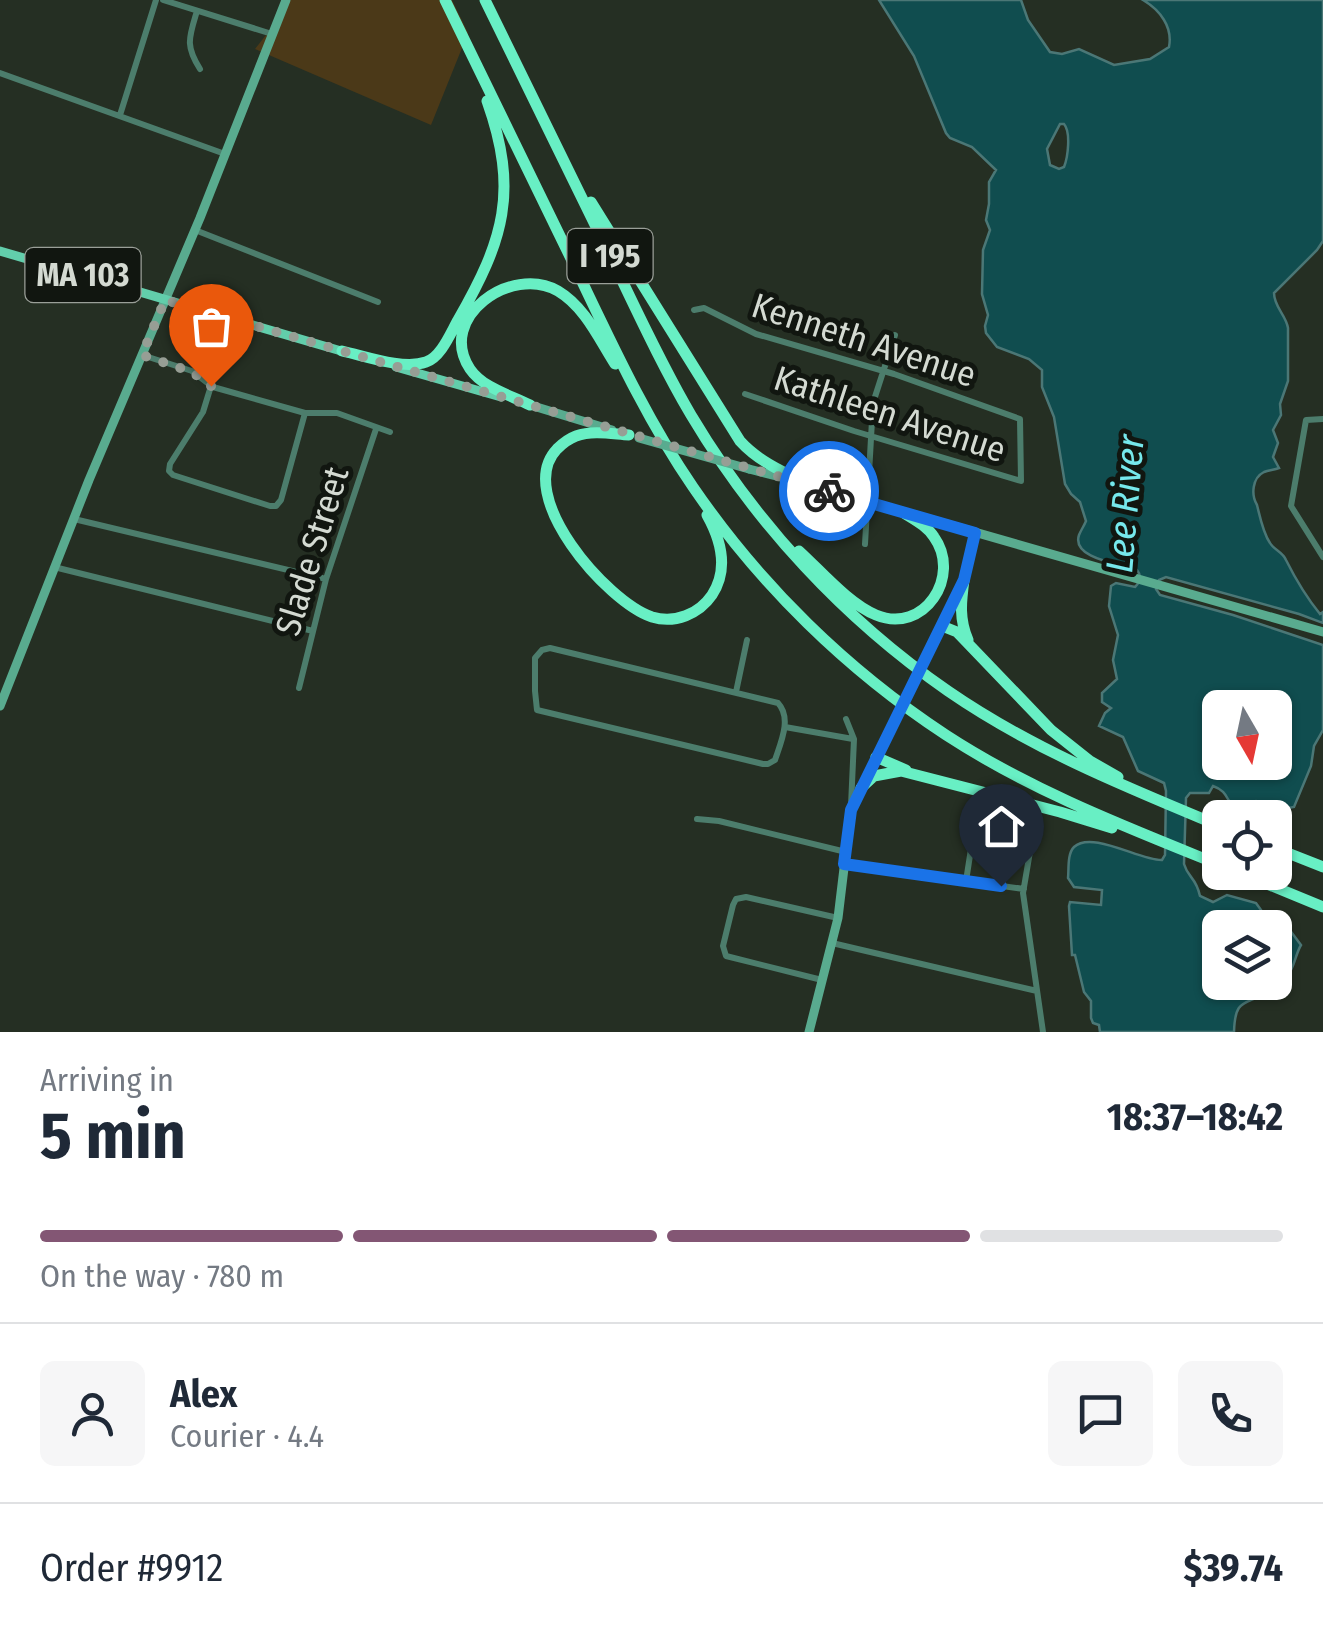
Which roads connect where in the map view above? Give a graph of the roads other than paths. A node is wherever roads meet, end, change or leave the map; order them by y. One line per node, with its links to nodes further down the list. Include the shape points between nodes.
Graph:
1 (160, 0): 5 (street); 10 (street)
2 (286, 0): 6 (main road)
3 (445, 0): 7 (highway, I 195)
4 (486, 0): 11 (highway, I 195)
5 (197, 11): 6 (street); 8 (street, via 188,42)
6 (272, 34): 12 (main road)
7 (467, 45): 19 (highway, via 503,161 505,195 495,248 437,356 401,364); 26 (highway, I 195)
8 (200, 70)
9 (0, 73): 10 (street)
10 (120, 115): 12 (street)
11 (551, 134): 34 (highway, via 733,431 756,456); 36 (highway, I 195, via 671,380)
12 (225, 154): 13 (main road)
13 (195, 230): 15 (main road); 16 (street)
14 (0, 251): 15 (main road, MA 103)
15 (165, 300): 19 (main road, MA 103); 20 (main road)
16 (378, 302)
17 (694, 310): 21 (street, Kenneth Avenue)
18 (895, 336): 21 (street)
19 (342, 351): 24 (main road, MA 103)
20 (142, 355): 22 (street); 38 (main road)
21 (883, 371): 30 (street); 33 (street, Kenneth Avenue, via 1020,420)
22 (211, 386): 25 (street); 25 (street, via 170,471 270,506 282,500)
23 (745, 394): 30 (street, Kathleen Avenue)
24 (530, 405): 26 (highway, via 478,377 463,339 484,299 533,283 576,304); 31 (main road, MA 103)
25 (305, 413): 28 (street, via 337,413)
26 (648, 414): 32 (highway, I 195)
27 (1323, 419): 41 (street, via 1306,420 1291,506)
28 (376, 428): 29 (street); 43 (street, Slade Street)
29 (390, 432)
30 (870, 435): 33 (street, Kathleen Avenue); 35 (street)
31 (634, 436): 32 (highway, via 593,433 566,441 549,461 544,488 584,561 631,606 660,619 700,609 722,573 716,532); 34 (main road, MA 103, bridge)
32 (681, 468): 65 (highway, I 195, via 771,585 895,699 1020,778)
33 (1021, 481)
34 (810, 485): 35 (main road, MA 103)
35 (866, 501): 37 (main road, MA 103); 40 (street)
36 (750, 503): 37 (highway, via 863,607 895,618 930,605 944,567 933,534); 59 (highway, I 195, via 834,597 930,678 1028,740)
37 (904, 513): 39 (main road, MA 103)
38 (73, 518): 42 (main road); 43 (street)
39 (975, 533): 44 (main road); 47 (main road, MA 103)
40 (864, 544)
41 (1323, 557)
42 (54, 567): 46 (street); 52 (main road)
43 (326, 580): 46 (street, Slade Street)
44 (964, 580): 45 (main road); 49 (highway, via 962,624)
45 (942, 626): 49 (highway); 56 (main road, bridge)
46 (312, 630): 50 (street, Slade Street)
47 (1323, 632)
48 (747, 640): 51 (street)
49 (976, 651): 59 (highway, via 1052,730)
50 (300, 688)
51 (736, 692): 54 (street, via 781,704); 54 (street, via 550,648 534,664 538,710 763,764 775,760)
52 (0, 706)
53 (846, 720): 55 (street)
54 (785, 727): 55 (street)
55 (854, 739): 61 (street)
56 (876, 757): 57 (highway); 58 (main road)
57 (929, 778): 58 (highway, via 891,771); 65 (highway)
58 (861, 788): 61 (main road)
59 (1156, 800): 62 (highway, I 195)
60 (978, 804): 71 (street)
61 (851, 810): 66 (main road)
62 (1202, 818)
63 (697, 819): 66 (street)
64 (1034, 828): 72 (street)
65 (1158, 840): 68 (highway, I 195)
66 (846, 852): 69 (main road)
67 (1292, 855): 70 (highway)
68 (1202, 858)
69 (844, 864): 71 (street); 75 (main road)
70 (1323, 867)
71 (966, 881): 72 (street)
72 (1024, 889): 78 (street)
73 (1282, 890): 74 (highway)
74 (1323, 907)
75 (838, 918): 76 (main road); 77 (street, via 746,896 732,905 726,956)
76 (832, 942): 77 (main road); 78 (street)
77 (822, 980): 79 (main road)
78 (1038, 991): 80 (street)
79 (809, 1032)
80 (1043, 1032)

